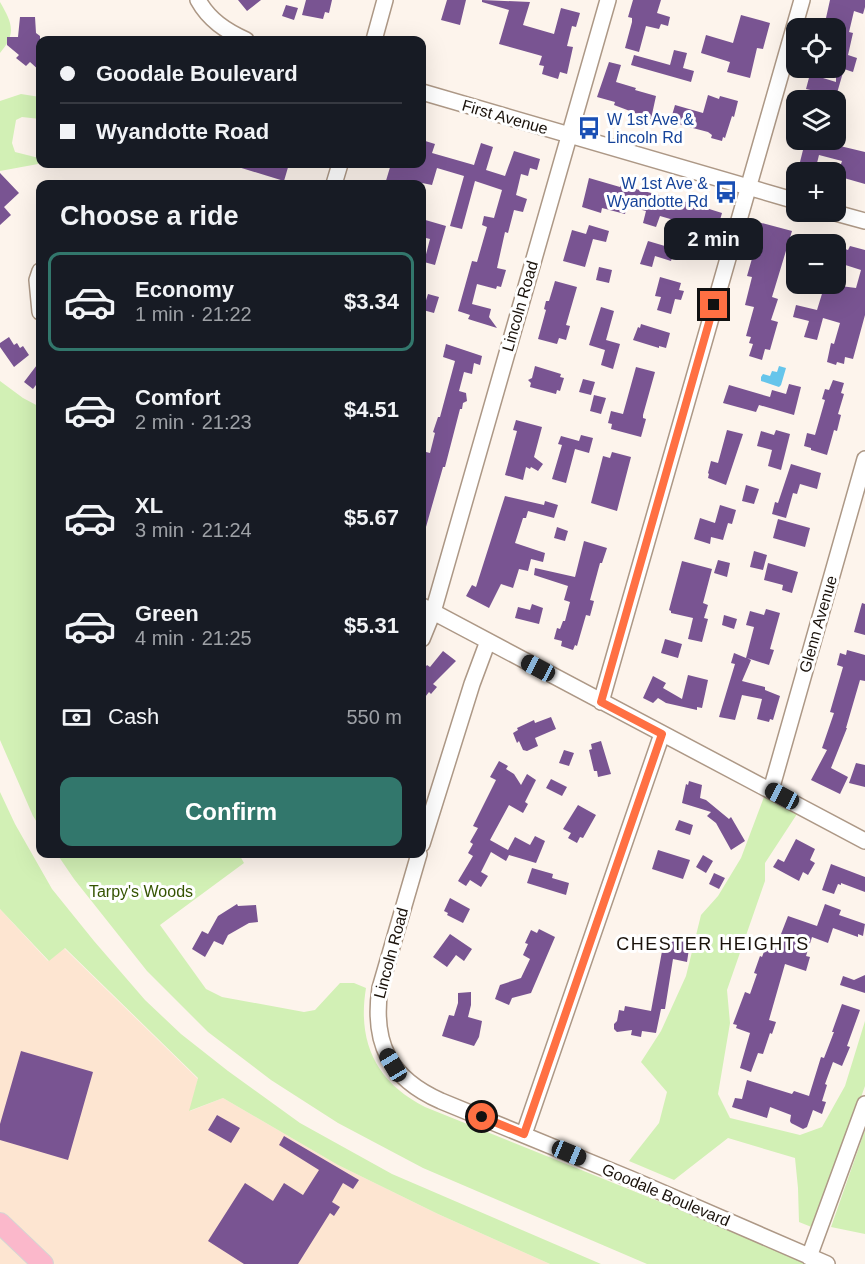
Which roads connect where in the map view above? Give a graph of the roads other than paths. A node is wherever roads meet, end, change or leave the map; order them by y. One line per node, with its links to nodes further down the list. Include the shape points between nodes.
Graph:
1 (198, 0): 5 (street, via 215,23)
2 (385, 0): 6 (street)
3 (608, 0): 8 (street, Lincoln Road)
4 (802, 0): 9 (street)
5 (237, 36)
6 (375, 36)
7 (426, 94): 8 (street, First Avenue)
8 (569, 136): 9 (street, First Avenue); 14 (street, Lincoln Road)
9 (748, 187): 10 (street, First Avenue); 16 (street)
10 (786, 198)
11 (846, 216): 12 (street)
12 (865, 221)
13 (865, 459): 18 (street, Glenn Avenue)
14 (427, 609): 15 (street)
15 (488, 641): 16 (street); 19 (street)
16 (601, 702): 17 (street)
17 (662, 734): 18 (street); 24 (street)
18 (771, 790): 20 (street)
19 (426, 831)
20 (865, 841)
21 (418, 858): 22 (street, Lincoln Road, via 380,988 377,1024)
22 (385, 1053): 24 (street, Goodale Boulevard, via 403,1077 423,1092)
23 (865, 1104): 26 (street)
24 (524, 1134): 26 (street, Goodale Boulevard)
25 (0, 1223): 27 (main road)
26 (809, 1257): 28 (street, Goodale Boulevard)
27 (43, 1264)
28 (826, 1264)

